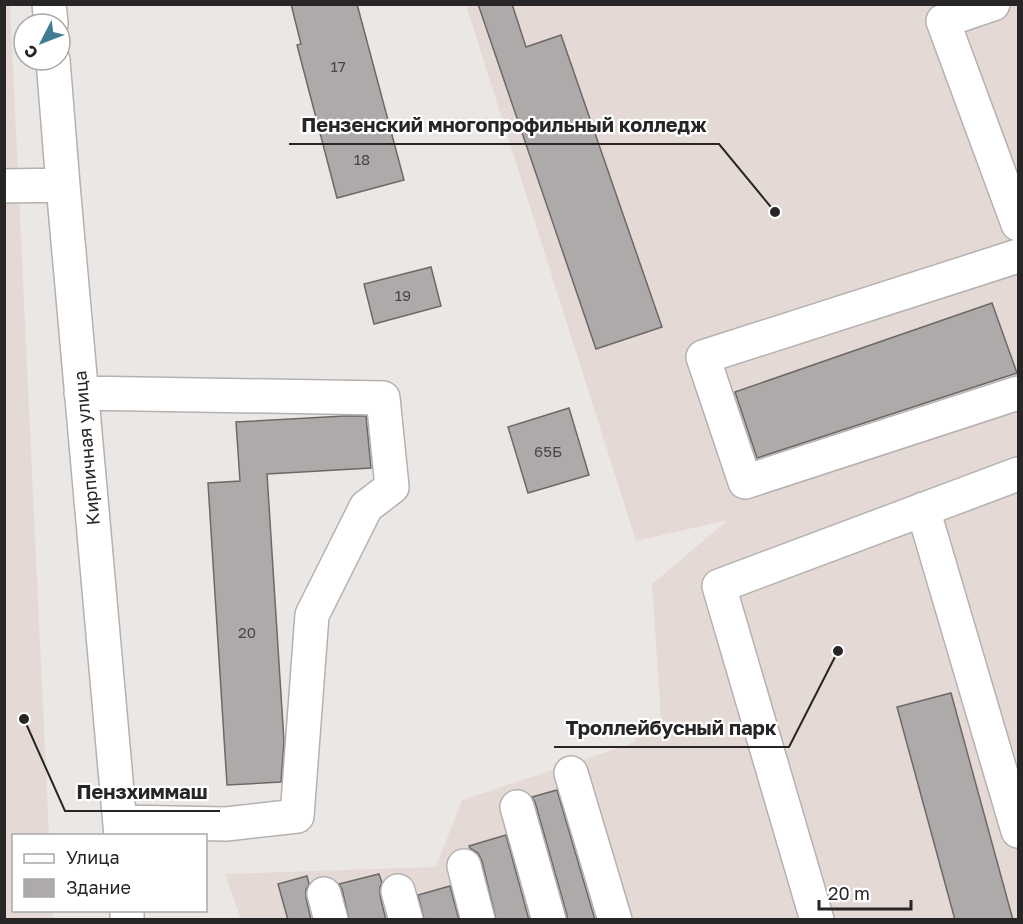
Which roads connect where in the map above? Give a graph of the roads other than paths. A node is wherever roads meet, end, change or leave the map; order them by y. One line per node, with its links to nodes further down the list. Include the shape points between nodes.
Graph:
1 (993, 4): 2 (street)
2 (940, 13): 6 (street)
3 (54, 72): 4 (street, Кирпичная улица)
4 (63, 185): 5 (street); 8 (street, Кирпичная улица)
5 (4, 186)
6 (1018, 224)
7 (1018, 256): 9 (street, via 703,357 745,482)
8 (81, 393): 14 (street, Кирпичная улица); 14 (street, via 383,398 392,487 366,507 312,615 297,816)
9 (1018, 393)
10 (1018, 474): 11 (street)
11 (922, 509): 15 (street); 20 (street, via 719,586)
12 (572, 773): 19 (street)
13 (517, 807): 18 (street)
14 (120, 829)
15 (1018, 831)
16 (464, 866): 17 (street)
17 (478, 920)
18 (549, 920)
19 (615, 920)
20 (817, 920)

